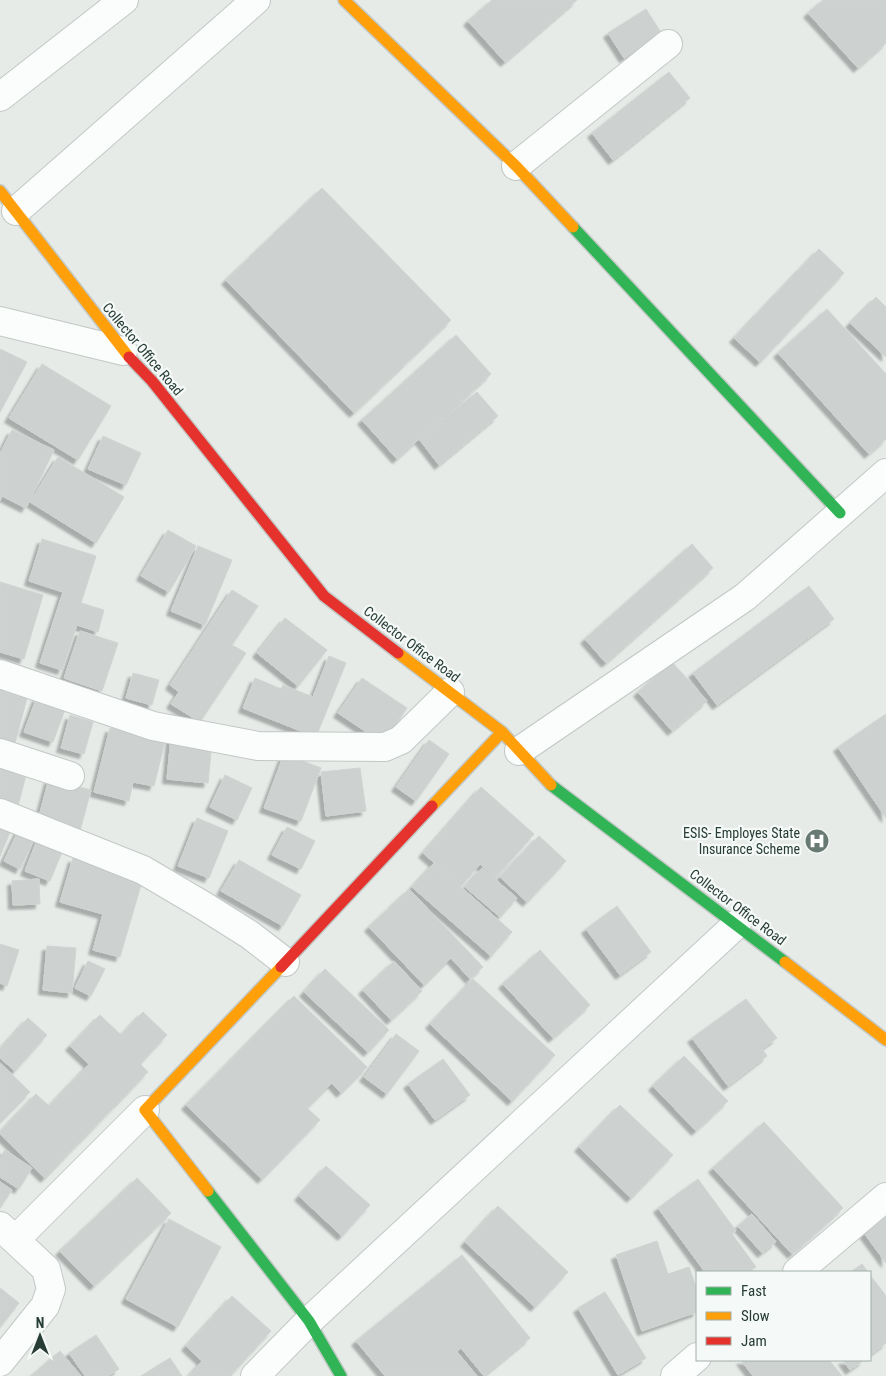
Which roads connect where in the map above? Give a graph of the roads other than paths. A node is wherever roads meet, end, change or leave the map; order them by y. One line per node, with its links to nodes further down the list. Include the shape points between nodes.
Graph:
1 (124, 0): 5 (street)
2 (256, 0): 7 (street)
3 (344, 0): 6 (street)
4 (668, 44): 6 (street)
5 (0, 97)
6 (516, 166): 11 (street)
7 (8, 201): 9 (street, Collector Office Road)
8 (0, 321): 9 (street)
9 (123, 351): 13 (street, Collector Office Road, via 152,380 324,596)
10 (886, 473): 11 (street)
11 (840, 514): 14 (street, via 745,597)
12 (0, 674): 13 (street, via 153,726 258,746 385,747 401,740)
13 (450, 692): 14 (street, Collector Office Road)
14 (511, 741): 18 (street, Collector Office Road, via 550,784); 19 (street)
15 (0, 753): 16 (street)
16 (70, 776)
17 (0, 813): 19 (street, via 142,870 250,935)
18 (737, 924): 20 (street, Collector Office Road); 25 (street)
19 (286, 962): 21 (street)
20 (886, 1040)
21 (145, 1110): 23 (street); 25 (street)
22 (886, 1197): 24 (street)
23 (7, 1233): 27 (street, via 46,1269 52,1289 44,1306)
24 (798, 1271)
25 (308, 1321): 28 (street); 29 (street)
26 (696, 1358): 30 (street)
27 (0, 1362)
28 (255, 1376)
29 (342, 1376)
30 (675, 1376)

